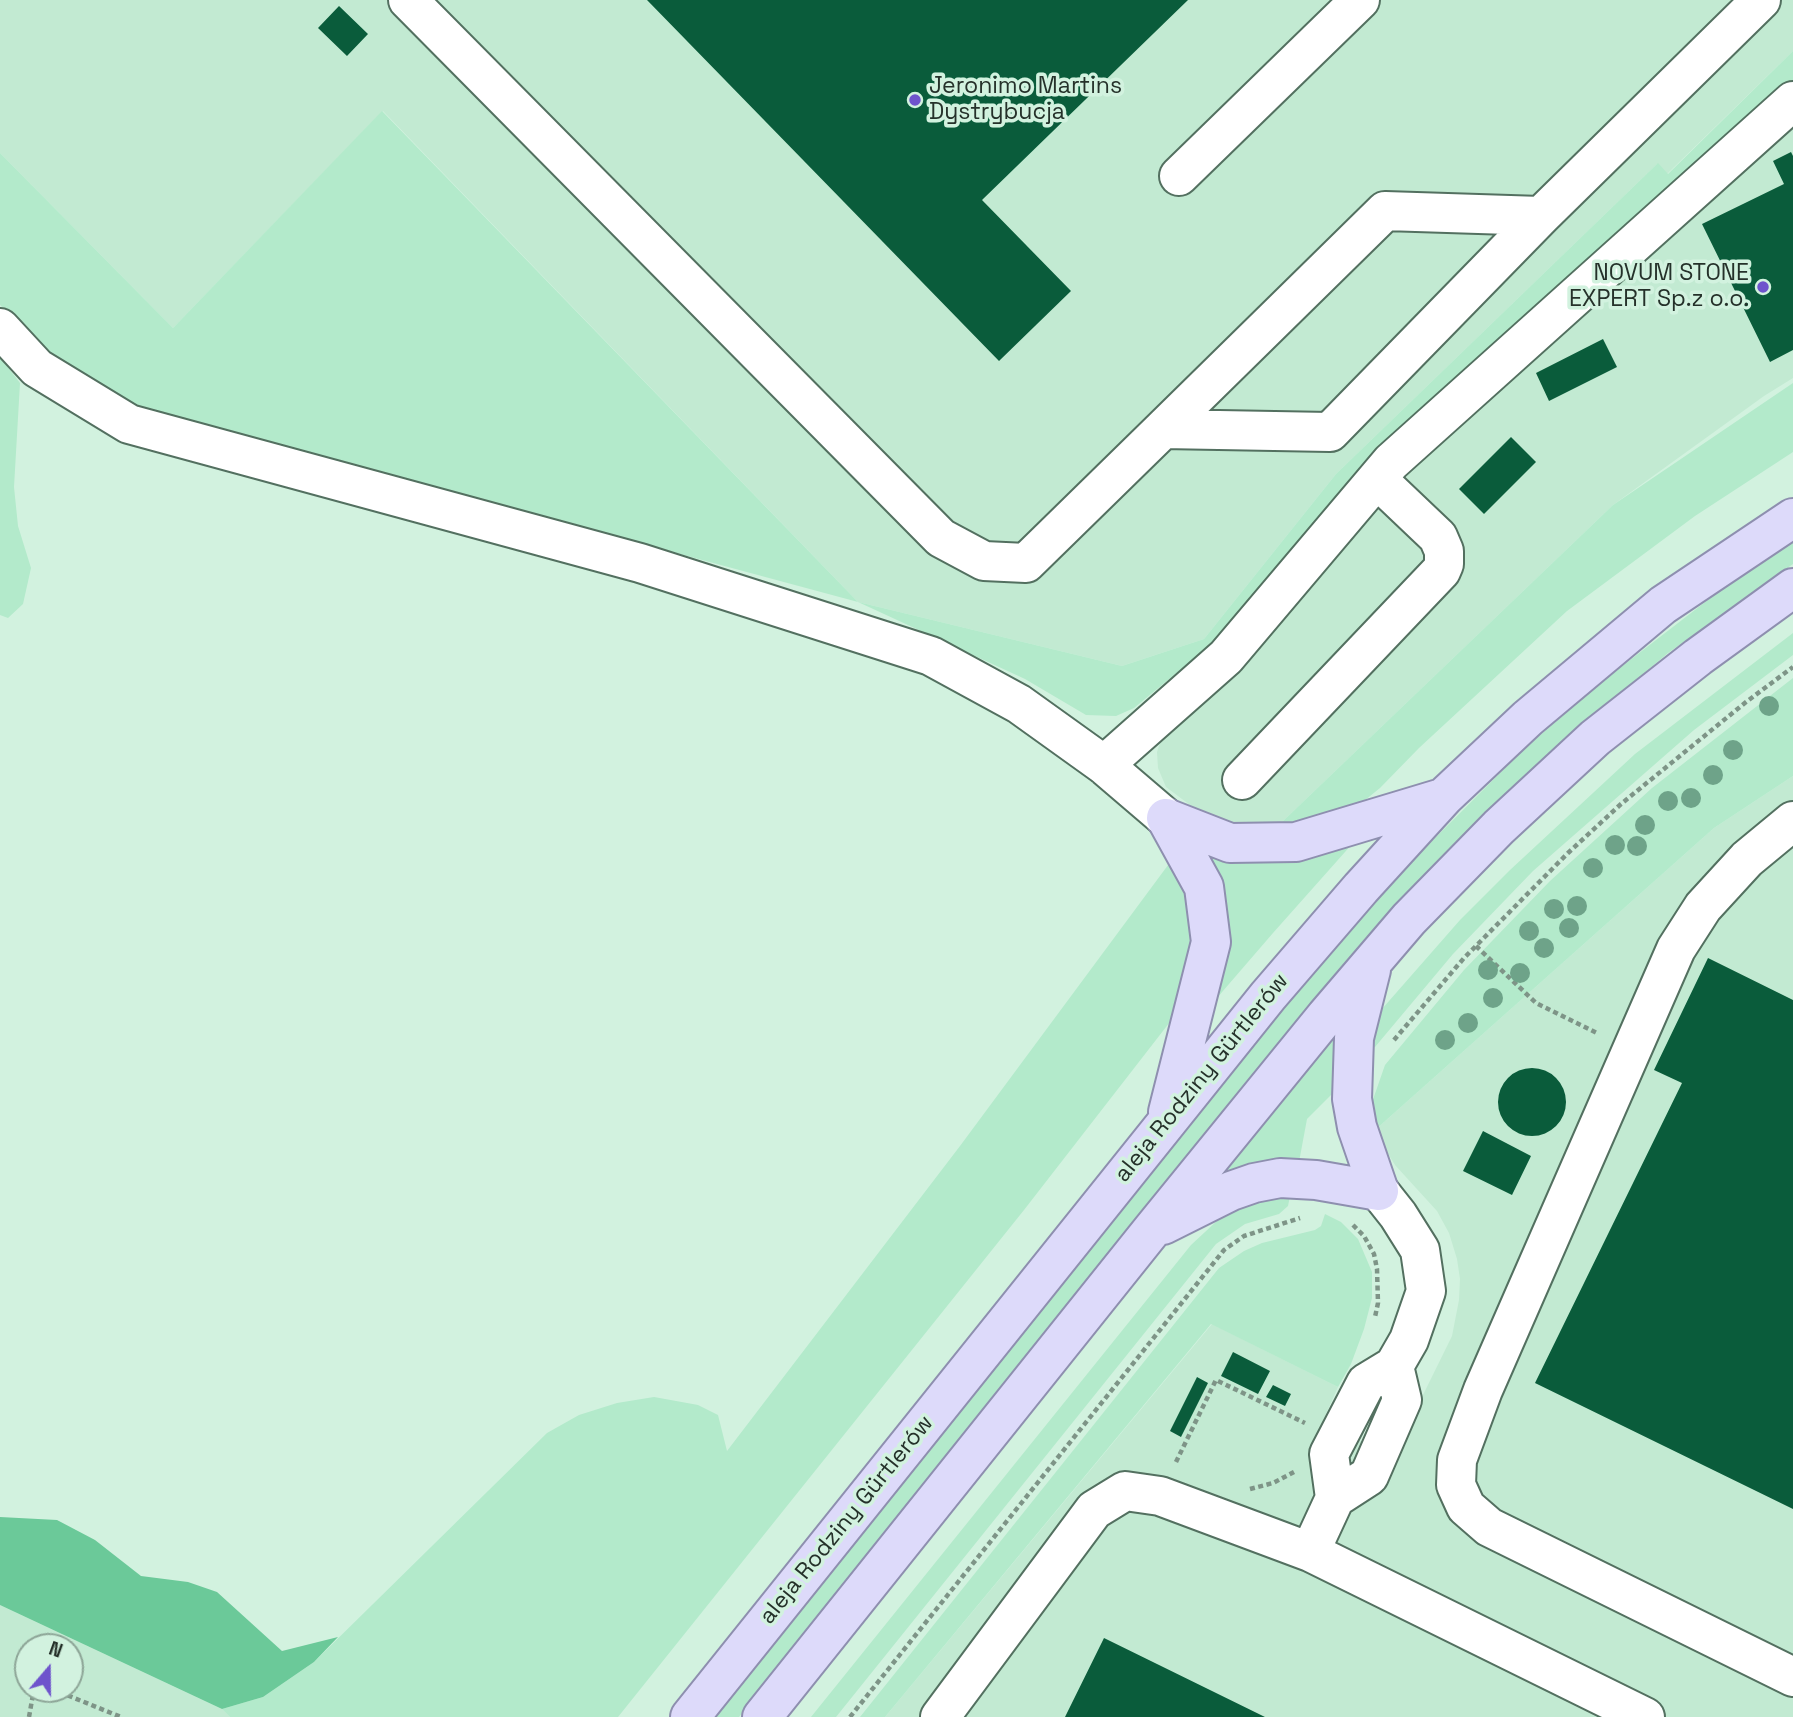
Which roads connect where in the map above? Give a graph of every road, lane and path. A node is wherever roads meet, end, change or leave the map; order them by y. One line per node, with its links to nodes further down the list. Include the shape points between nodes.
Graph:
1 (408, 0): 8 (lane, via 941,538 984,561 1026,563)
2 (1360, 0): 5 (lane)
3 (1760, 0): 6 (lane)
4 (1793, 101): 9 (lane)
5 (1180, 176)
6 (1541, 216): 8 (lane, via 1385,211); 8 (lane, via 1330,432)
7 (0, 328): 12 (lane, via 37,368 129,424 640,563 930,656 1019,704)
8 (1163, 429)
9 (1377, 479): 12 (lane, via 1226,657); 13 (lane, via 1438,537 1444,551 1441,571)
10 (1793, 518): 14 (main road, aleja Rodziny Gürtlerów, via 1663,604 1528,718)
11 (1793, 588): 18 (main road, via 1595,738 1499,827)
12 (1104, 765): 15 (lane)
13 (1242, 780)
14 (1444, 797): 15 (main road, via 1296,842 1230,843); 20 (main road, aleja Rodziny Gürtlerów, via 1276,986)
15 (1166, 818): 20 (main road, via 1204,887 1211,942)
16 (1793, 821): 26 (lane, via 1747,859 1676,949 1483,1390 1457,1460 1456,1485 1465,1507 1489,1527)
17 (1476, 946): 19 (path, via 1536,1003)
18 (1373, 961): 21 (main road, via 1354,1038 1352,1099); 22 (main road)
19 (1595, 1032)
20 (1165, 1123): 29 (main road, aleja Rodziny Gürtlerów)
21 (1379, 1191): 22 (main road, via 1280,1178 1231,1191); 25 (lane, via 1420,1250 1426,1291 1409,1340 1394,1366 1402,1400 1369,1476 1335,1498)
22 (1151, 1231): 30 (main road)
23 (1311, 1426): 24 (path, via 1216,1380)
24 (1175, 1463)
25 (1310, 1552): 31 (lane, via 1160,1496 1125,1491 1094,1510); 32 (lane)
26 (1793, 1677)
27 (84, 1702): 28 (path)
28 (121, 1717)
29 (690, 1717)
30 (762, 1717)
31 (940, 1717)
32 (1645, 1717)

